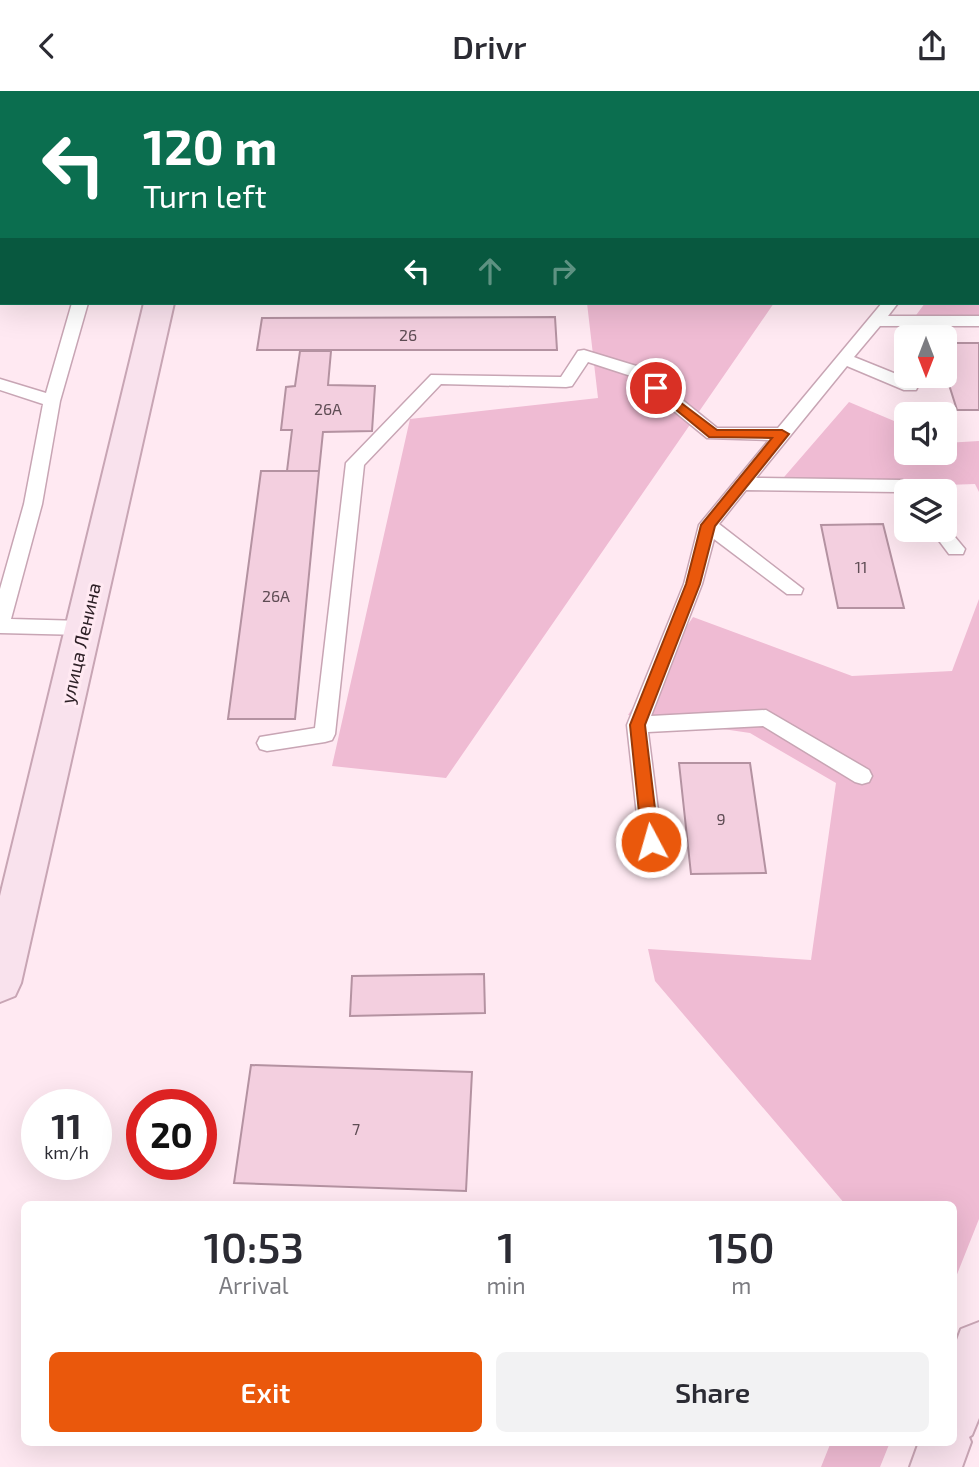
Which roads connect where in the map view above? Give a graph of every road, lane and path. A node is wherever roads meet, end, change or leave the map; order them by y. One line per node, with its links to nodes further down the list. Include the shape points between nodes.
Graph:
1 (79, 305): 9 (lane)
2 (159, 305): 18 (main road, улица Ленина)
3 (888, 305): 4 (lane)
4 (875, 321): 5 (lane); 6 (lane)
5 (979, 321)
6 (844, 359): 7 (lane); 10 (lane)
7 (894, 379)
8 (0, 384): 9 (lane)
9 (52, 401): 17 (lane, via 33,504)
10 (782, 434): 11 (lane); 20 (lane, via 713,434 637,372 584,355 566,382 437,379 355,463 325,734)
11 (742, 484): 12 (lane); 13 (lane)
12 (894, 486)
13 (708, 525): 16 (lane); 19 (lane, via 693,584)
14 (950, 542): 15 (lane)
15 (956, 549)
16 (794, 589)
17 (0, 624): 18 (lane)
18 (83, 628): 23 (main road, улица Ленина)
19 (638, 725): 21 (lane, via 766,718); 22 (lane)
20 (267, 743)
21 (862, 776)
22 (651, 842)
23 (2, 968)
24 (979, 1347): 25 (main road)
25 (957, 1409)
26 (944, 1446): 27 (main road)
27 (936, 1467)

